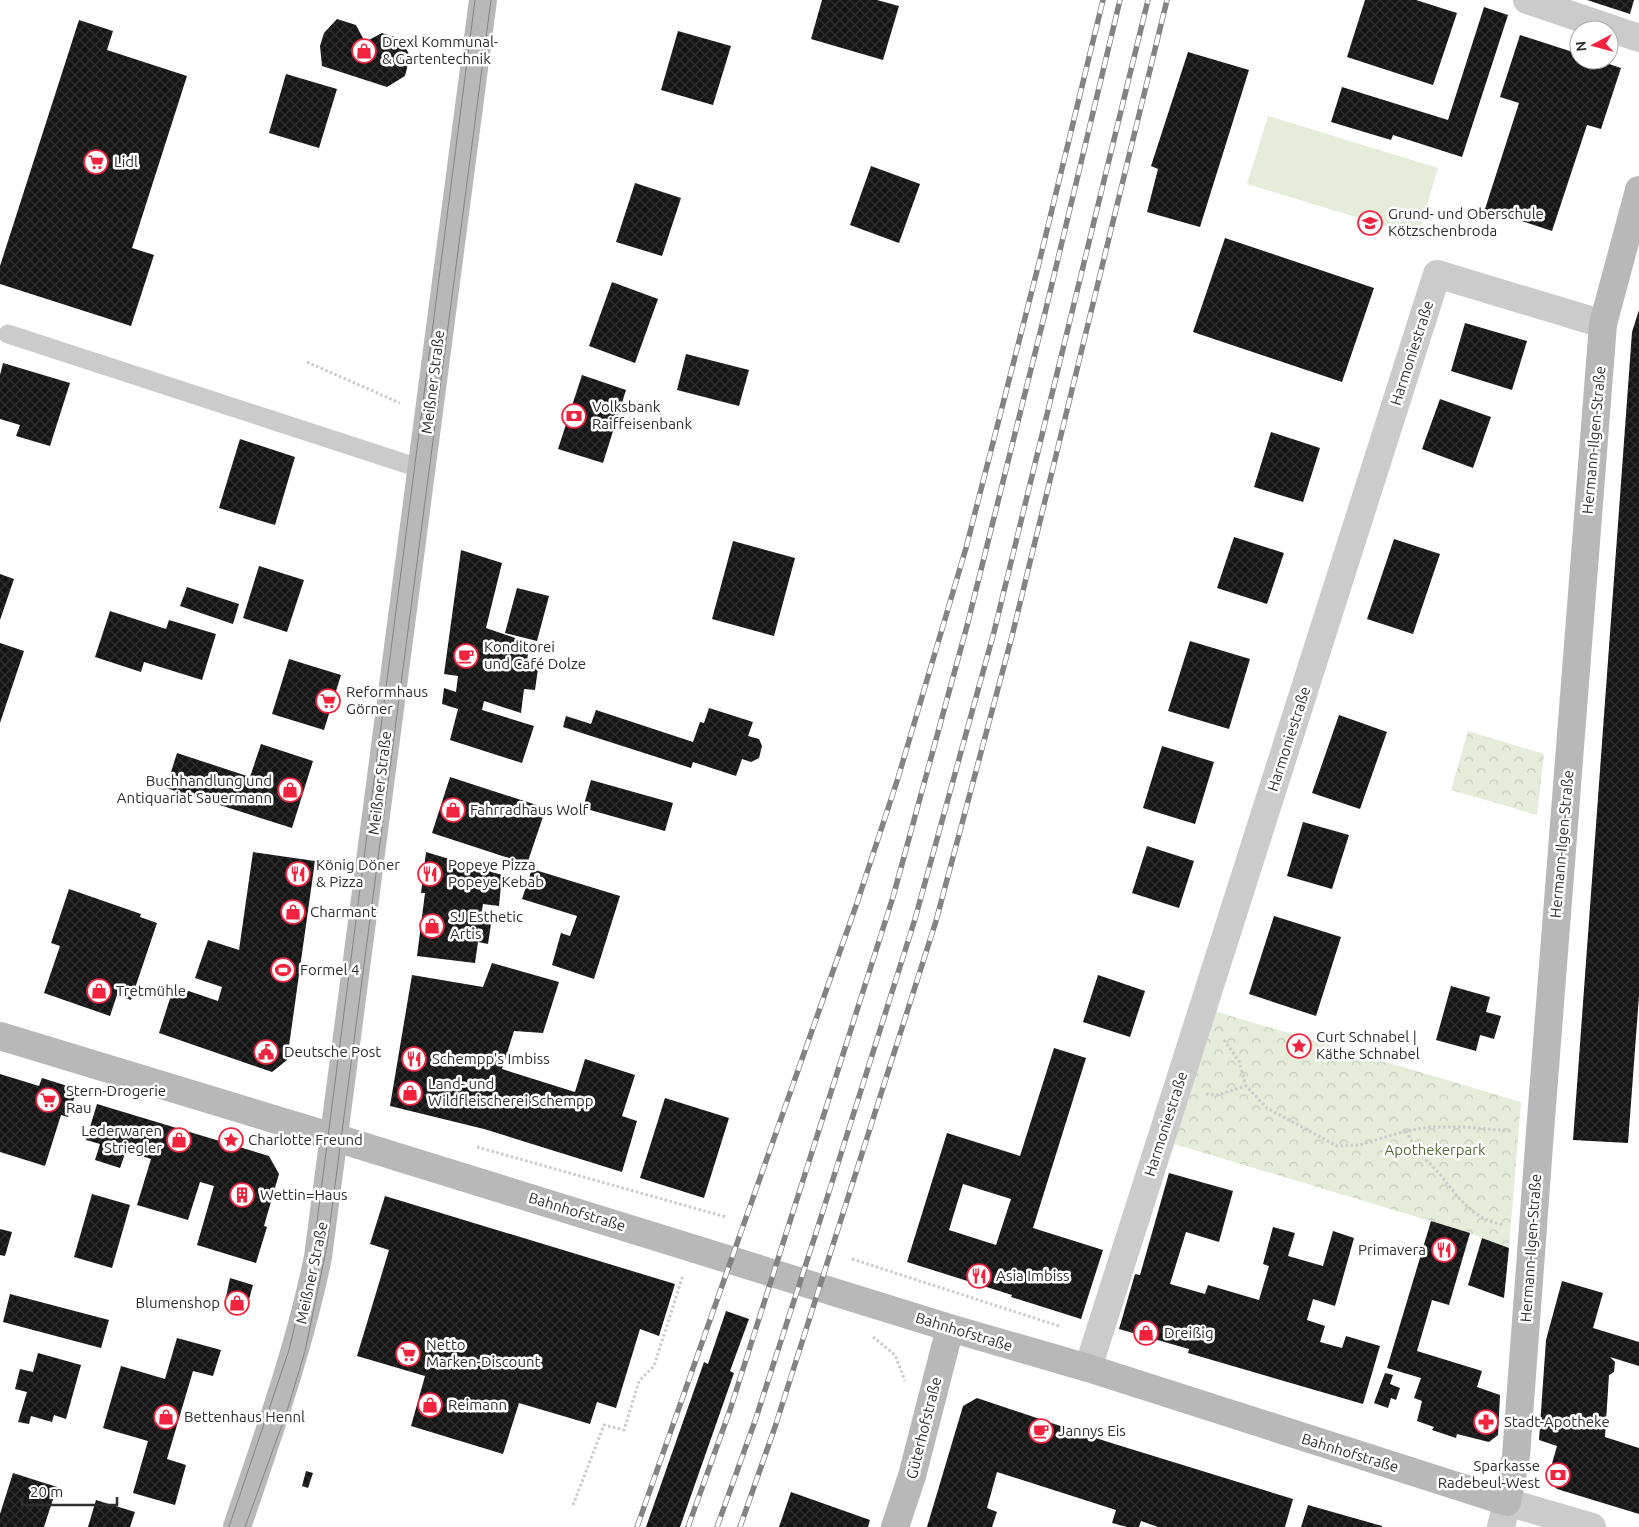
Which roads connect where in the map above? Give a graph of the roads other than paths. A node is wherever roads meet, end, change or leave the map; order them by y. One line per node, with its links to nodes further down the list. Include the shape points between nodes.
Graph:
1 (483, 0): 7 (street, Meißner Straße)
2 (1528, 0): 3 (street)
3 (1639, 38)
4 (1639, 190): 5 (street, Hermann-Ilgen-Straße)
5 (1604, 324): 11 (street, Harmoniestraße, via 1437,274); 12 (street, Hermann-Ilgen-Straße, via 1516,1456)
6 (8, 334): 7 (lane)
7 (422, 469): 9 (street, Meißner Straße)
8 (0, 1036): 9 (street, Bahnhofstraße)
9 (335, 1137): 10 (street, Bahnhofstraße); 13 (street, Meißner Straße, via 309,1301 278,1409)
10 (950, 1328): 11 (street, Bahnhofstraße); 14 (street, Güterhofstraße, via 907,1494)
11 (1088, 1368): 12 (street, Bahnhofstraße)
12 (1504, 1514): 15 (street, Bahnhofstraße)
13 (236, 1527)
14 (895, 1527)
15 (1592, 1527)

